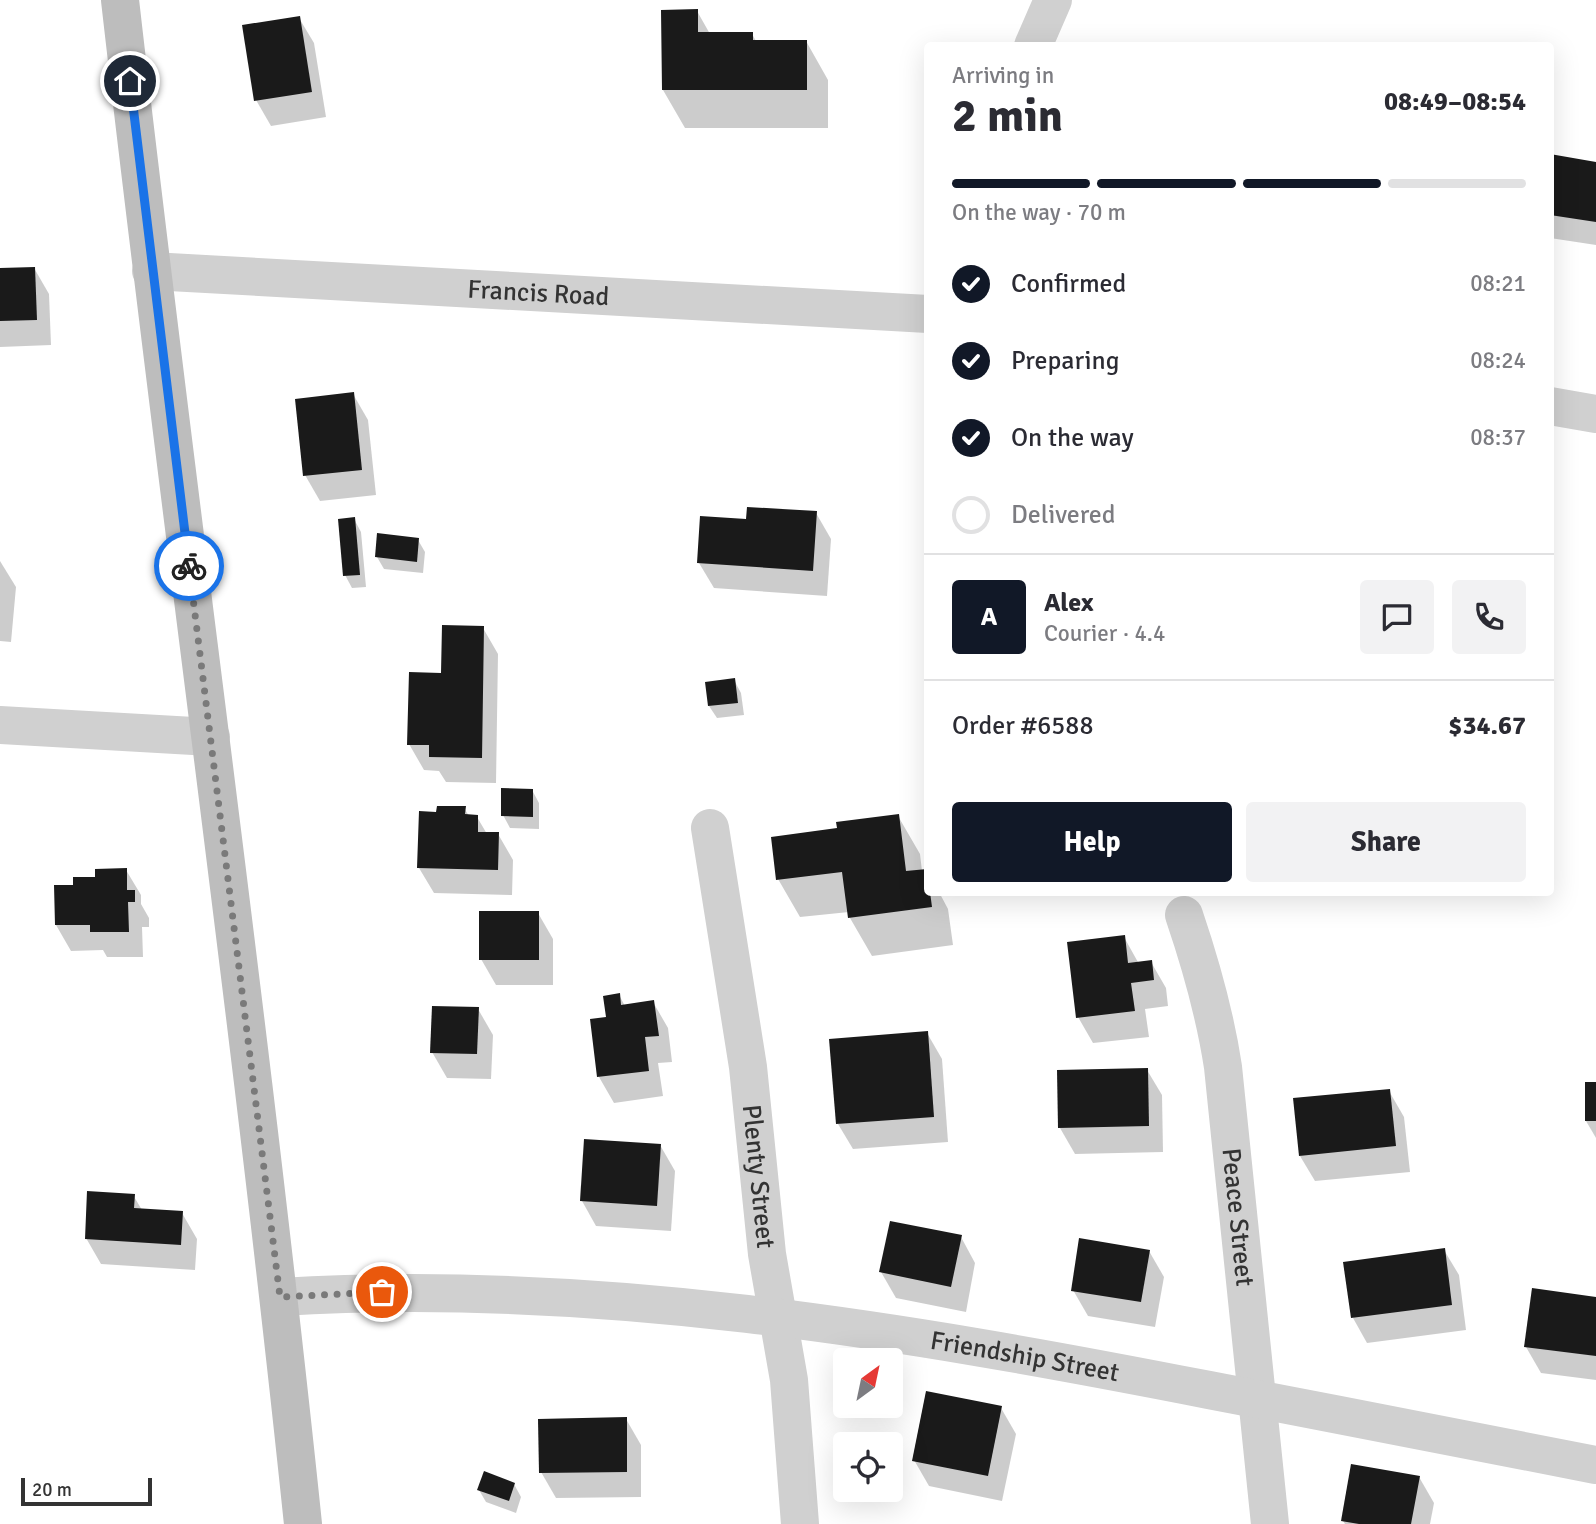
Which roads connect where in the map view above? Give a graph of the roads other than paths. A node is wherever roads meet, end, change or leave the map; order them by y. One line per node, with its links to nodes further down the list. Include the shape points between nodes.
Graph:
1 (120, 0): 4 (main road)
2 (1053, 0): 3 (street)
3 (1035, 42)
4 (151, 271): 5 (street, Francis Road); 9 (main road)
5 (924, 314)
6 (1554, 407): 7 (street)
7 (1596, 414)
8 (0, 725): 9 (street)
9 (211, 737): 12 (main road)
10 (710, 828): 13 (street, Plenty Street, via 748,1067 767,1254)
11 (1184, 915): 14 (street, Peace Street, via 1215,1017 1223,1067)
12 (280, 1297): 13 (street, Friendship Street, via 361,1292 501,1294); 16 (main road)
13 (778, 1316): 14 (street, Friendship Street, via 1028,1355); 17 (street, Plenty Street, via 789,1380)
14 (1257, 1399): 15 (street, Friendship Street); 18 (street, Peace Street)
15 (1596, 1465)
16 (303, 1524)
17 (800, 1524)
18 (1270, 1524)

